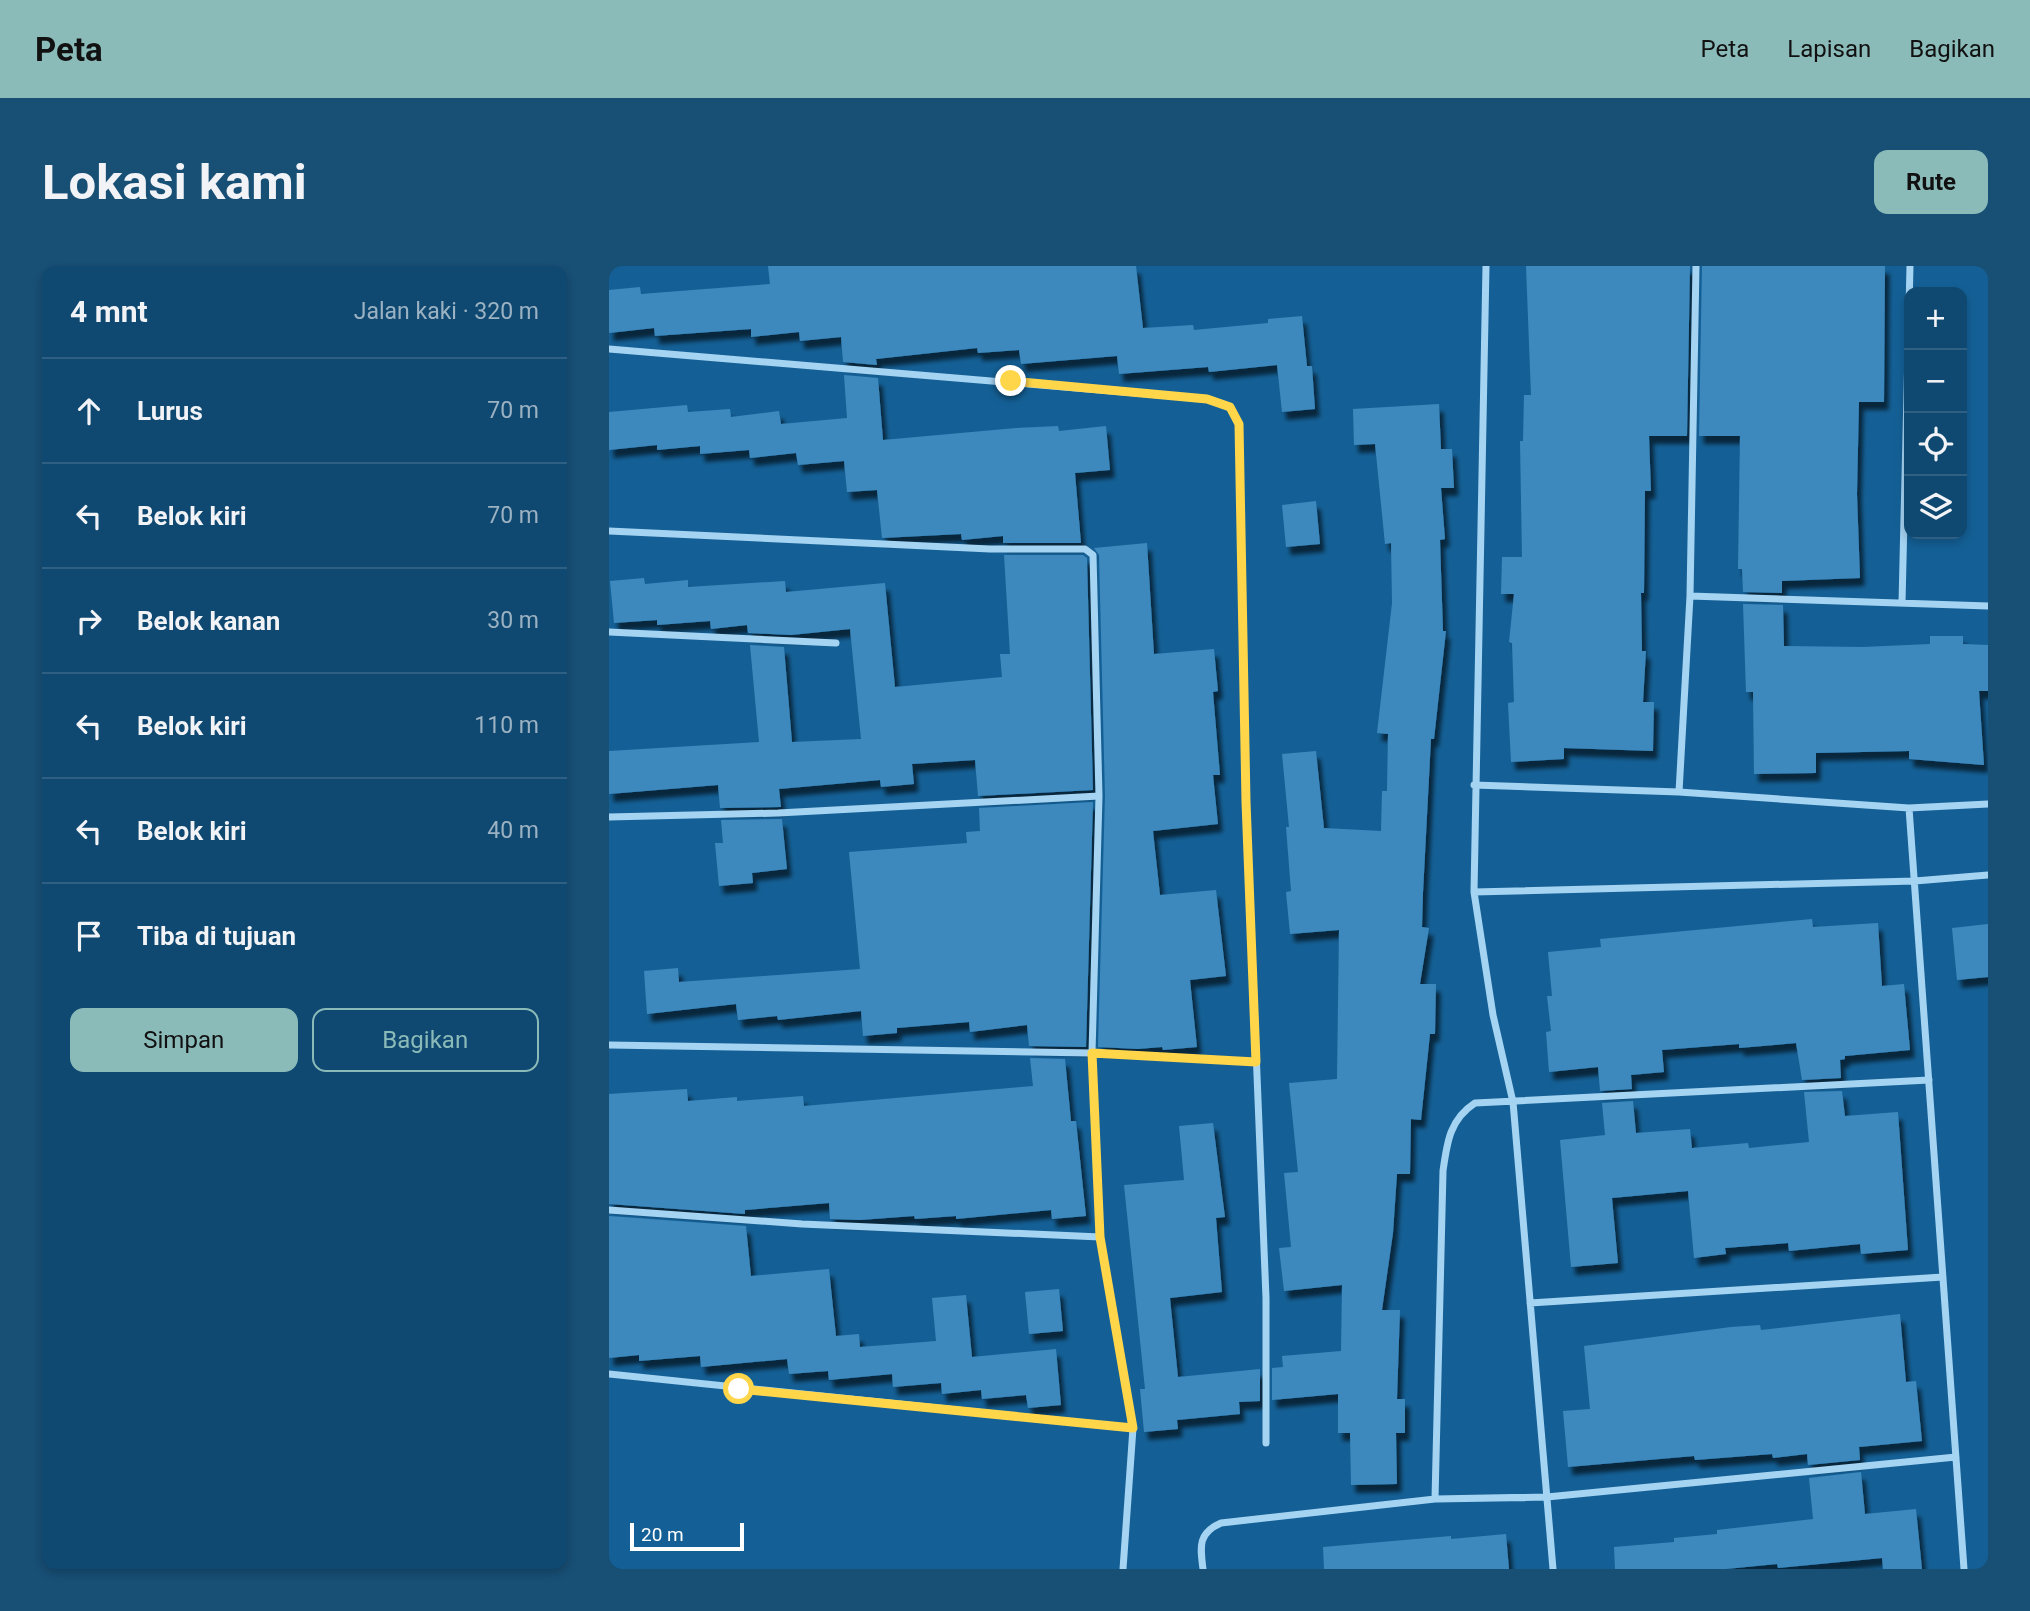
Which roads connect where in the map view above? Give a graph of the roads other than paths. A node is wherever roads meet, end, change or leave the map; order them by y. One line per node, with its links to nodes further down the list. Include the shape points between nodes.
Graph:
1 (1486, 266): 11 (street)
2 (1696, 266): 6 (street)
3 (1910, 266): 7 (street)
4 (609, 349): 22 (street, via 1207,399 1230,407 1239,424)
5 (609, 531): 13 (street, via 1090,551 1095,560)
6 (1690, 596): 7 (street); 12 (street)
7 (1902, 603): 8 (street)
8 (1988, 606)
9 (609, 632): 10 (street)
10 (836, 643)
11 (1474, 785): 12 (street); 19 (street)
12 (1679, 792): 15 (street)
13 (1100, 796): 16 (street); 21 (street)
14 (1988, 804): 15 (street)
15 (1909, 808): 18 (street)
16 (609, 817)
17 (1988, 875): 18 (street)
18 (1915, 881): 19 (street); 23 (street)
19 (1474, 892): 24 (street, via 1493,1015)
20 (609, 1045): 21 (street)
21 (1092, 1053): 22 (street); 26 (street)
22 (1256, 1062): 31 (street, via 1266,1298)
23 (1929, 1080): 24 (street); 27 (street)
24 (1513, 1102): 28 (street); 34 (street, via 1475,1103 1460,1113 1448,1136 1443,1171)
25 (609, 1210): 26 (street)
26 (1100, 1237): 30 (street)
27 (1943, 1277): 28 (street); 32 (street)
28 (1530, 1303): 33 (street)
29 (609, 1374): 30 (street)
30 (1133, 1428): 35 (street)
31 (1266, 1443)
32 (1956, 1457): 33 (street); 38 (street)
33 (1547, 1497): 34 (street); 37 (street)
34 (1435, 1499): 36 (street, via 1221,1522 1201,1538)
35 (1123, 1569)
36 (1203, 1569)
37 (1553, 1569)
38 (1964, 1569)

